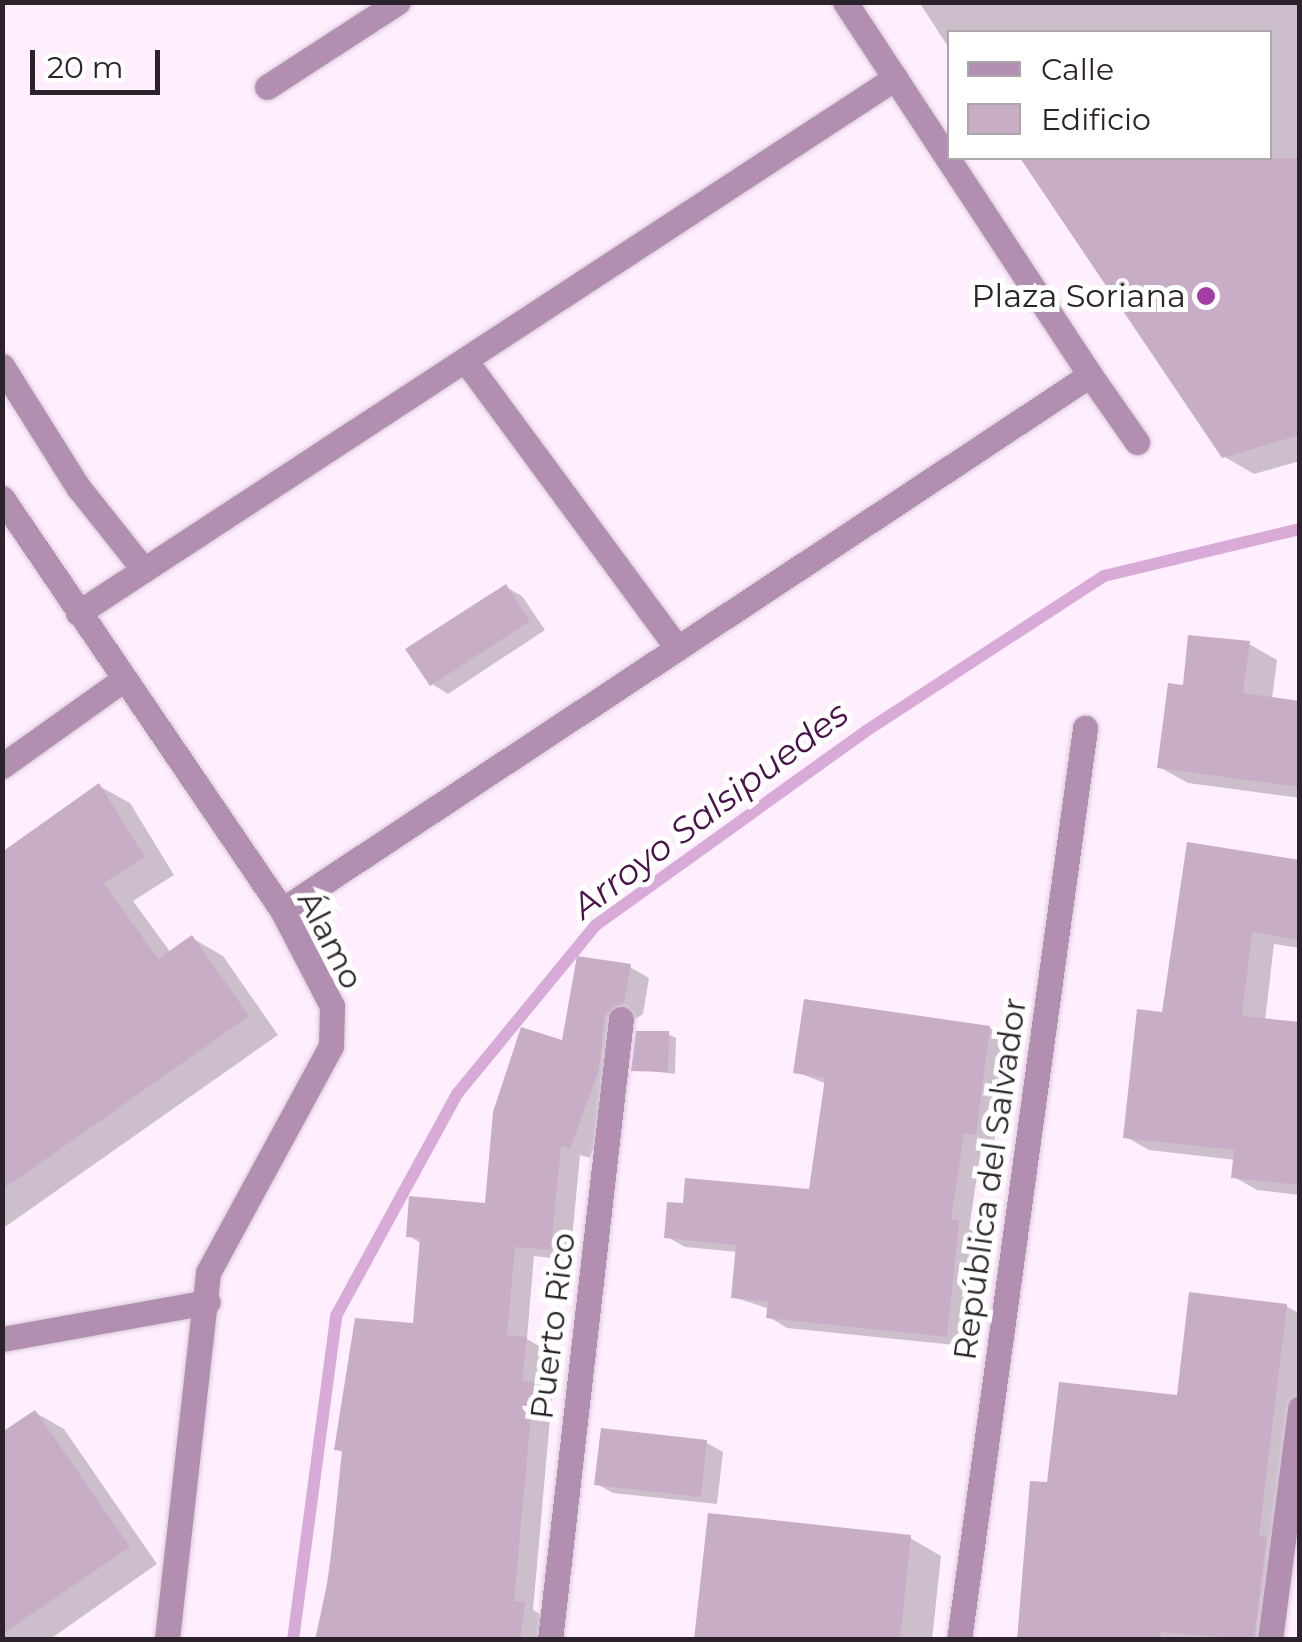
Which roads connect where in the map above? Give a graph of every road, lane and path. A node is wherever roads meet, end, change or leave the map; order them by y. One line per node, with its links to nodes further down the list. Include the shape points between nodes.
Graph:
1 (398, 2): 4 (street)
2 (845, 2): 3 (street)
3 (896, 78): 5 (street); 7 (street)
4 (267, 88)
5 (947, 156)
6 (950, 160): 9 (street)
7 (465, 360): 12 (street); 14 (street)
8 (2, 366): 12 (street, via 78,488)
9 (1090, 375): 10 (street); 14 (street)
10 (1137, 442)
11 (2, 498): 13 (street, Álamo)
12 (144, 570): 13 (street)
13 (78, 613): 15 (street, Álamo)
14 (678, 648): 18 (street)
15 (124, 679): 17 (street); 18 (street, Álamo)
16 (1085, 728): 25 (street, República del Salvador)
17 (2, 766)
18 (282, 910): 20 (street, Álamo, via 332,1006 332,1046 208,1274)
19 (621, 1020): 24 (street, Puerto Rico)
20 (208, 1302): 21 (street); 23 (street, Álamo)
21 (2, 1340)
22 (1300, 1408): 26 (street)
23 (166, 1640)
24 (550, 1640)
25 (959, 1640)
26 (1270, 1640)

